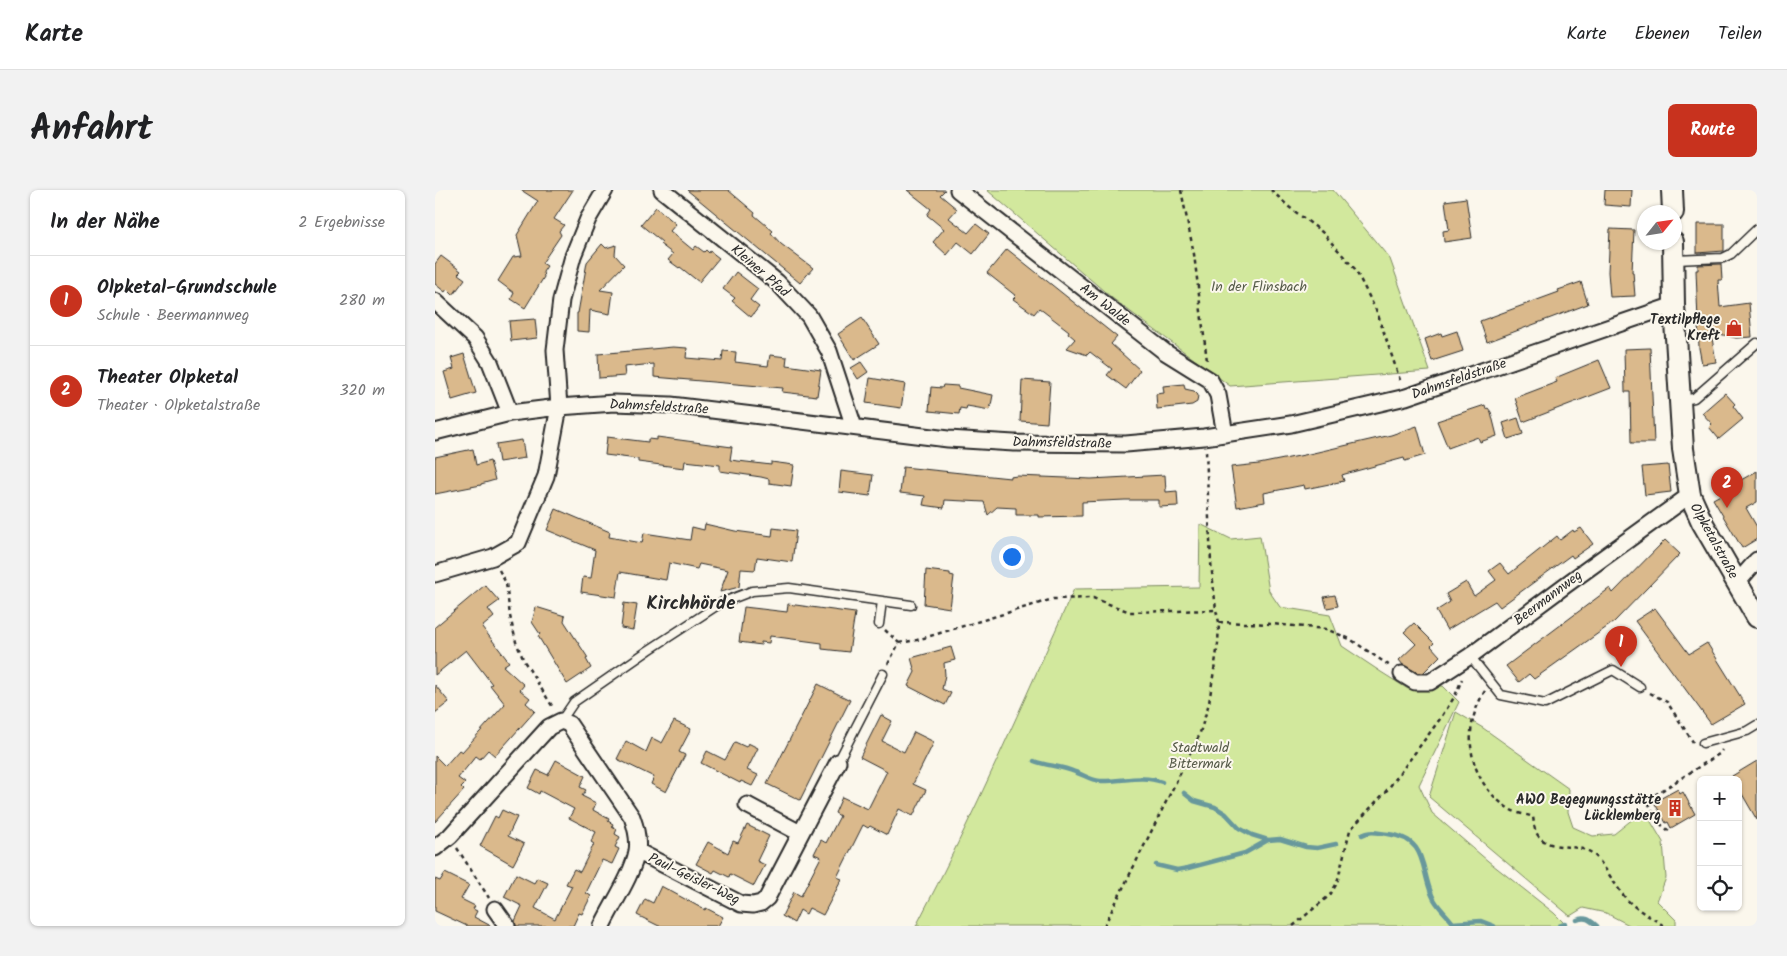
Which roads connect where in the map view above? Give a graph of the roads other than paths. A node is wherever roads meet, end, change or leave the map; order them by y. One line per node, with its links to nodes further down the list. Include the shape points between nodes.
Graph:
1 (605, 190): 12 (street, via 580,238 561,300 555,350)
2 (662, 190): 14 (street, Kleiner Pfad, via 777,282 809,316 829,351)
3 (958, 190): 16 (street, Am Walde, via 1165,352 1210,380 1218,394)
4 (1673, 190): 5 (street)
5 (1673, 205)
6 (1757, 229): 7 (lane, via 1723,258)
7 (1673, 251): 9 (street, Olpketalstraße)
8 (435, 302): 13 (street, via 475,338 490,362)
9 (1673, 305): 11 (street, Olpketalstraße); 16 (street, Dahmsfeldstraße, via 1406,397 1291,424)
10 (1757, 343): 11 (lane, via 1694,398)
11 (1680, 401): 17 (street, Olpketalstraße)
12 (559, 407): 13 (street, Dahmsfeldstraße); 14 (street, Dahmsfeldstraße, via 614,403 671,404); 19 (street, via 546,476 518,543 493,556)
13 (511, 413): 15 (street, Dahmsfeldstraße)
14 (854, 428): 16 (street, Dahmsfeldstraße, via 1014,443 1127,444)
15 (435, 432)
16 (1225, 434)
17 (1690, 495): 20 (street, Olpketalstraße); 25 (street, Beermannweg)
18 (1757, 560): 20 (street)
19 (435, 574)
20 (1737, 583): 23 (street, Olpketalstraße)
21 (882, 601): 22 (lane); 24 (lane); 29 (lane, via 789,588 752,591 721,603 649,650 574,702)
22 (911, 605)
23 (1757, 617)
24 (879, 624)
25 (1470, 656): 27 (street, Beermannweg, via 1430,682 1415,682); 28 (lane, via 1501,695 1545,704 1613,670)
26 (883, 674): 32 (lane)
27 (1401, 674)
28 (1642, 688)
29 (561, 721): 35 (street, via 549,728); 36 (street, via 569,724 632,817)
30 (1757, 725): 31 (lane, via 1747,731)
31 (1700, 743)
32 (838, 762): 34 (street, Paul-Geisler-Weg)
33 (747, 805): 34 (street)
34 (800, 833): 36 (street, Paul-Geisler-Weg, via 773,890 761,903 753,905 741,904)
35 (435, 848)
36 (637, 851): 39 (street)
37 (495, 909): 38 (street)
38 (507, 926)
39 (602, 926)

